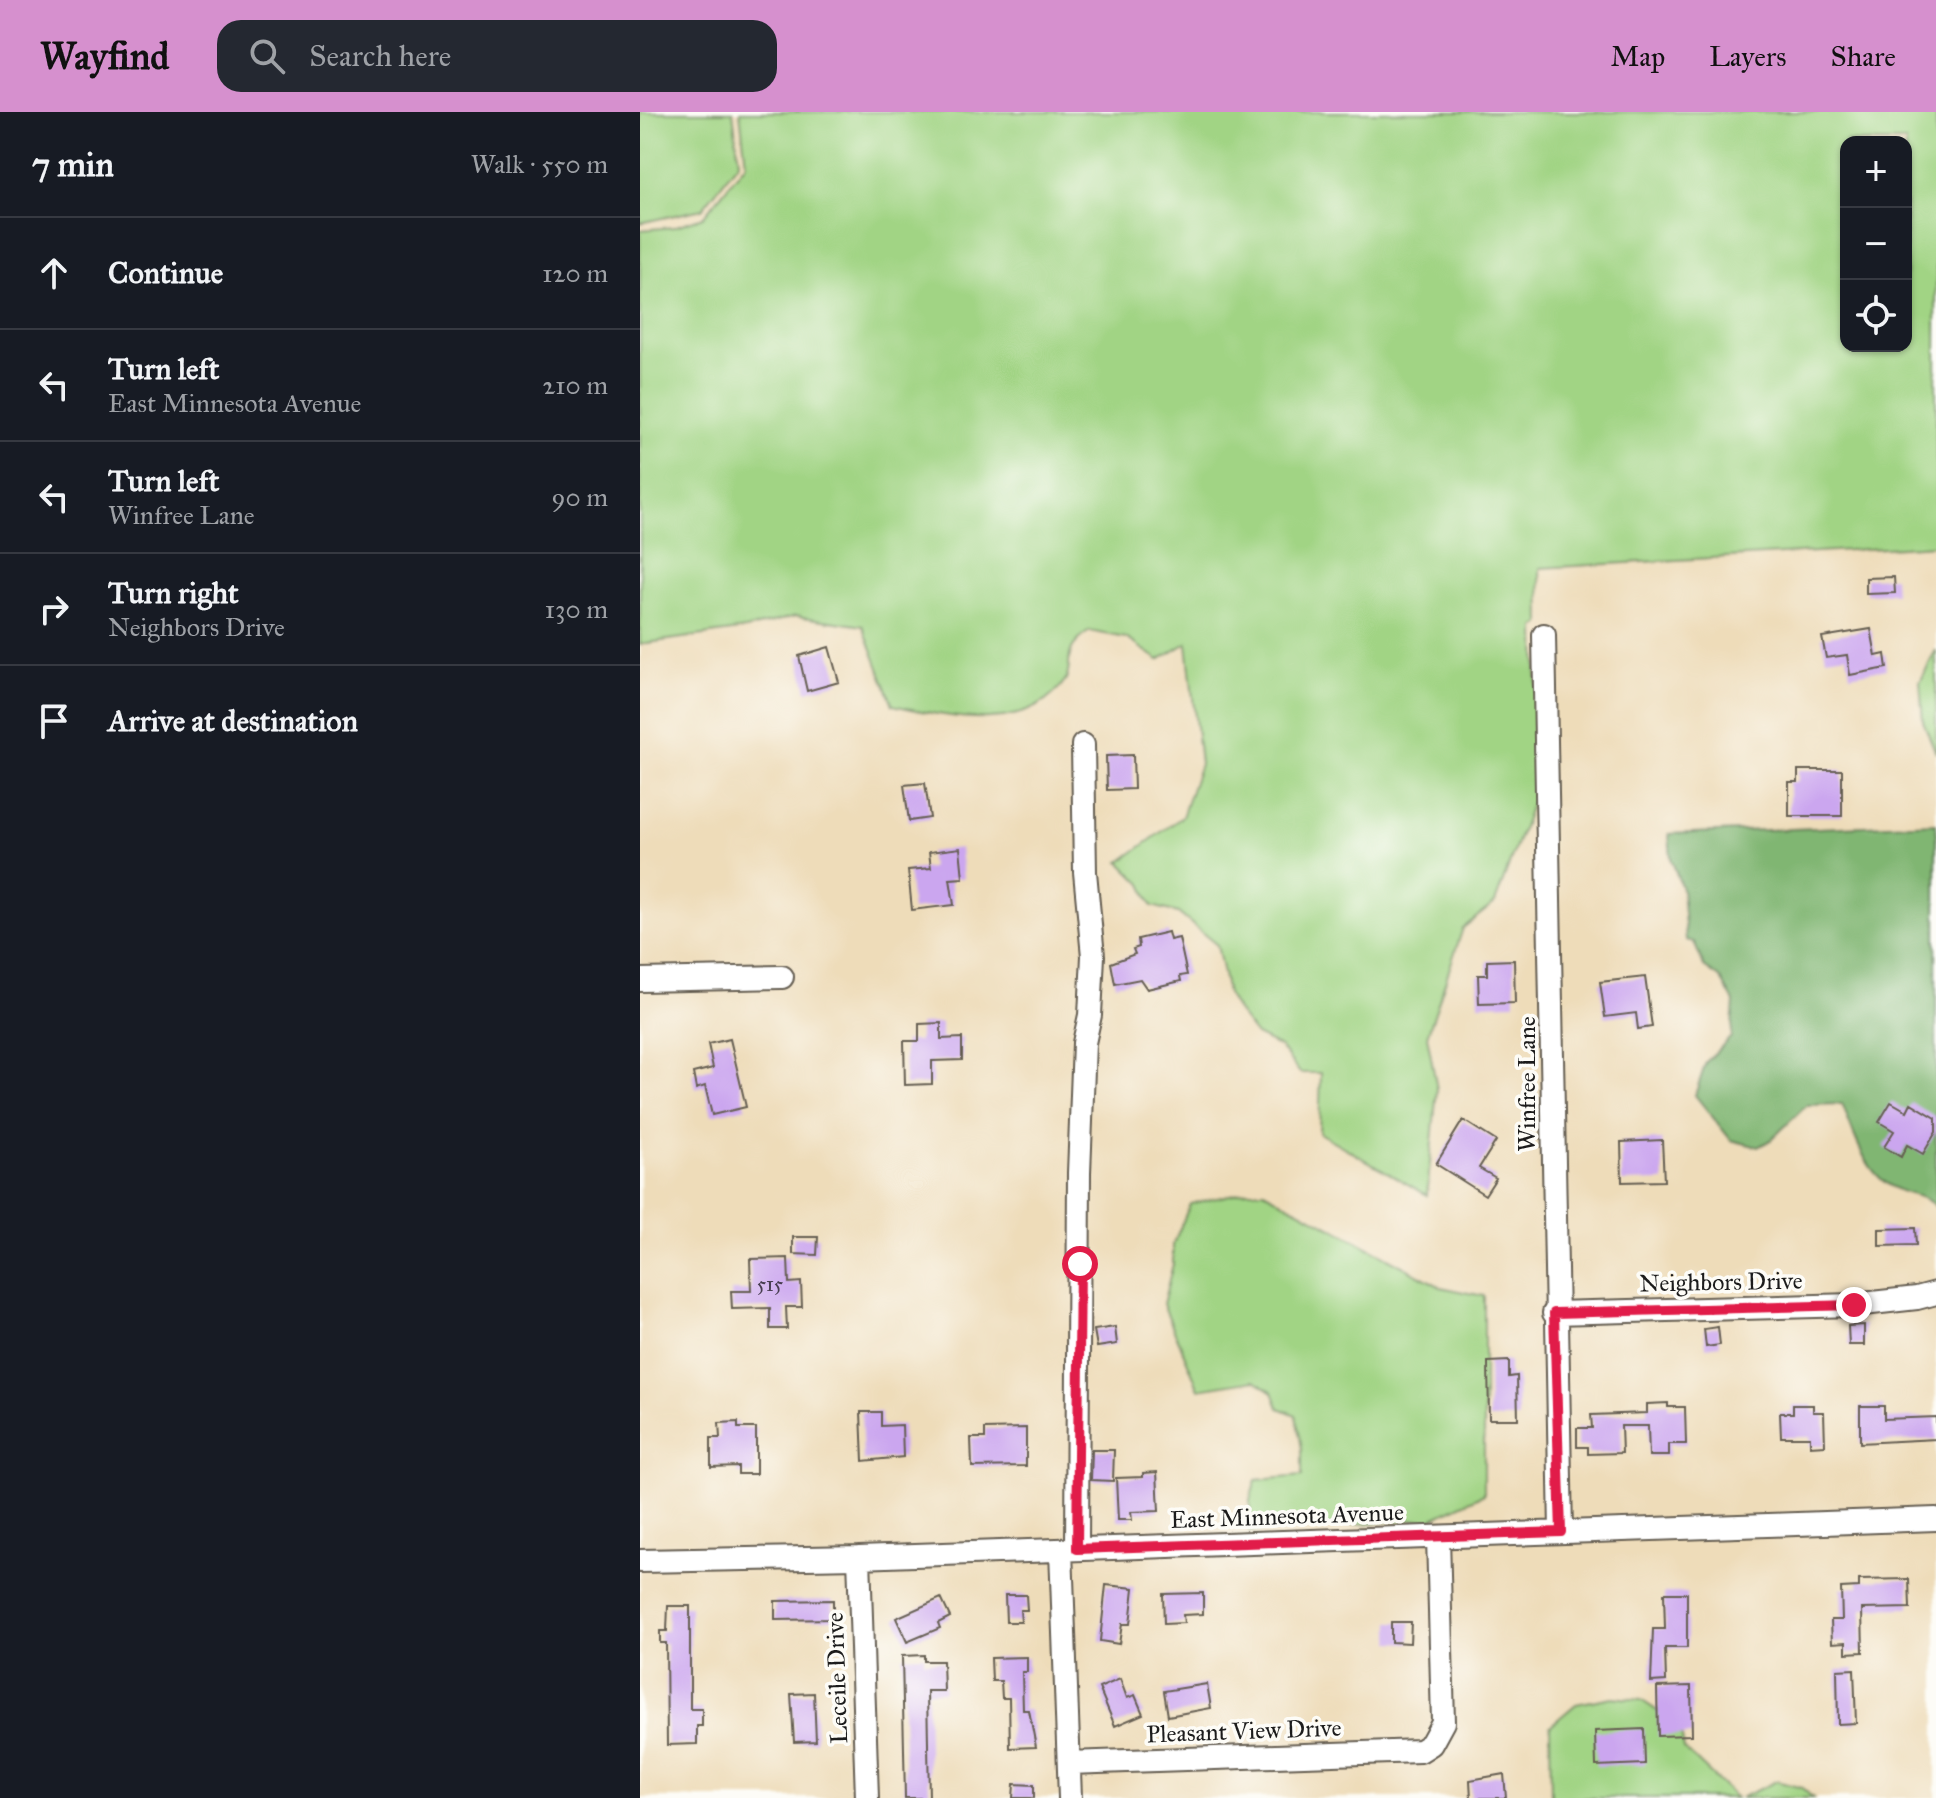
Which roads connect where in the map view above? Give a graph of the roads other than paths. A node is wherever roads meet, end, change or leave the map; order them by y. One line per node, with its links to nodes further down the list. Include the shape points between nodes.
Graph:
1 (1544, 635): 6 (street, Winfree Lane, via 1555,1095)
2 (1083, 745): 10 (street, via 1085,872 1093,956 1084,1043)
3 (782, 977): 4 (street)
4 (640, 980)
5 (1936, 1293): 6 (street, Neighbors Drive, via 1854,1305)
6 (1554, 1313): 8 (street, Winfree Lane)
7 (1936, 1519): 8 (street, East Minnesota Avenue)
8 (1561, 1532): 9 (street, East Minnesota Avenue)
9 (1438, 1537): 10 (street, East Minnesota Avenue); 13 (street, Pleasant View Drive, via 1443,1722 1431,1744 1420,1751)
10 (1069, 1549): 11 (street, East Minnesota Avenue); 13 (street)
11 (859, 1557): 12 (street, East Minnesota Avenue); 14 (street, Leceile Drive)
12 (640, 1561)
13 (1069, 1763): 15 (street)
14 (867, 1798)
15 (1070, 1798)

